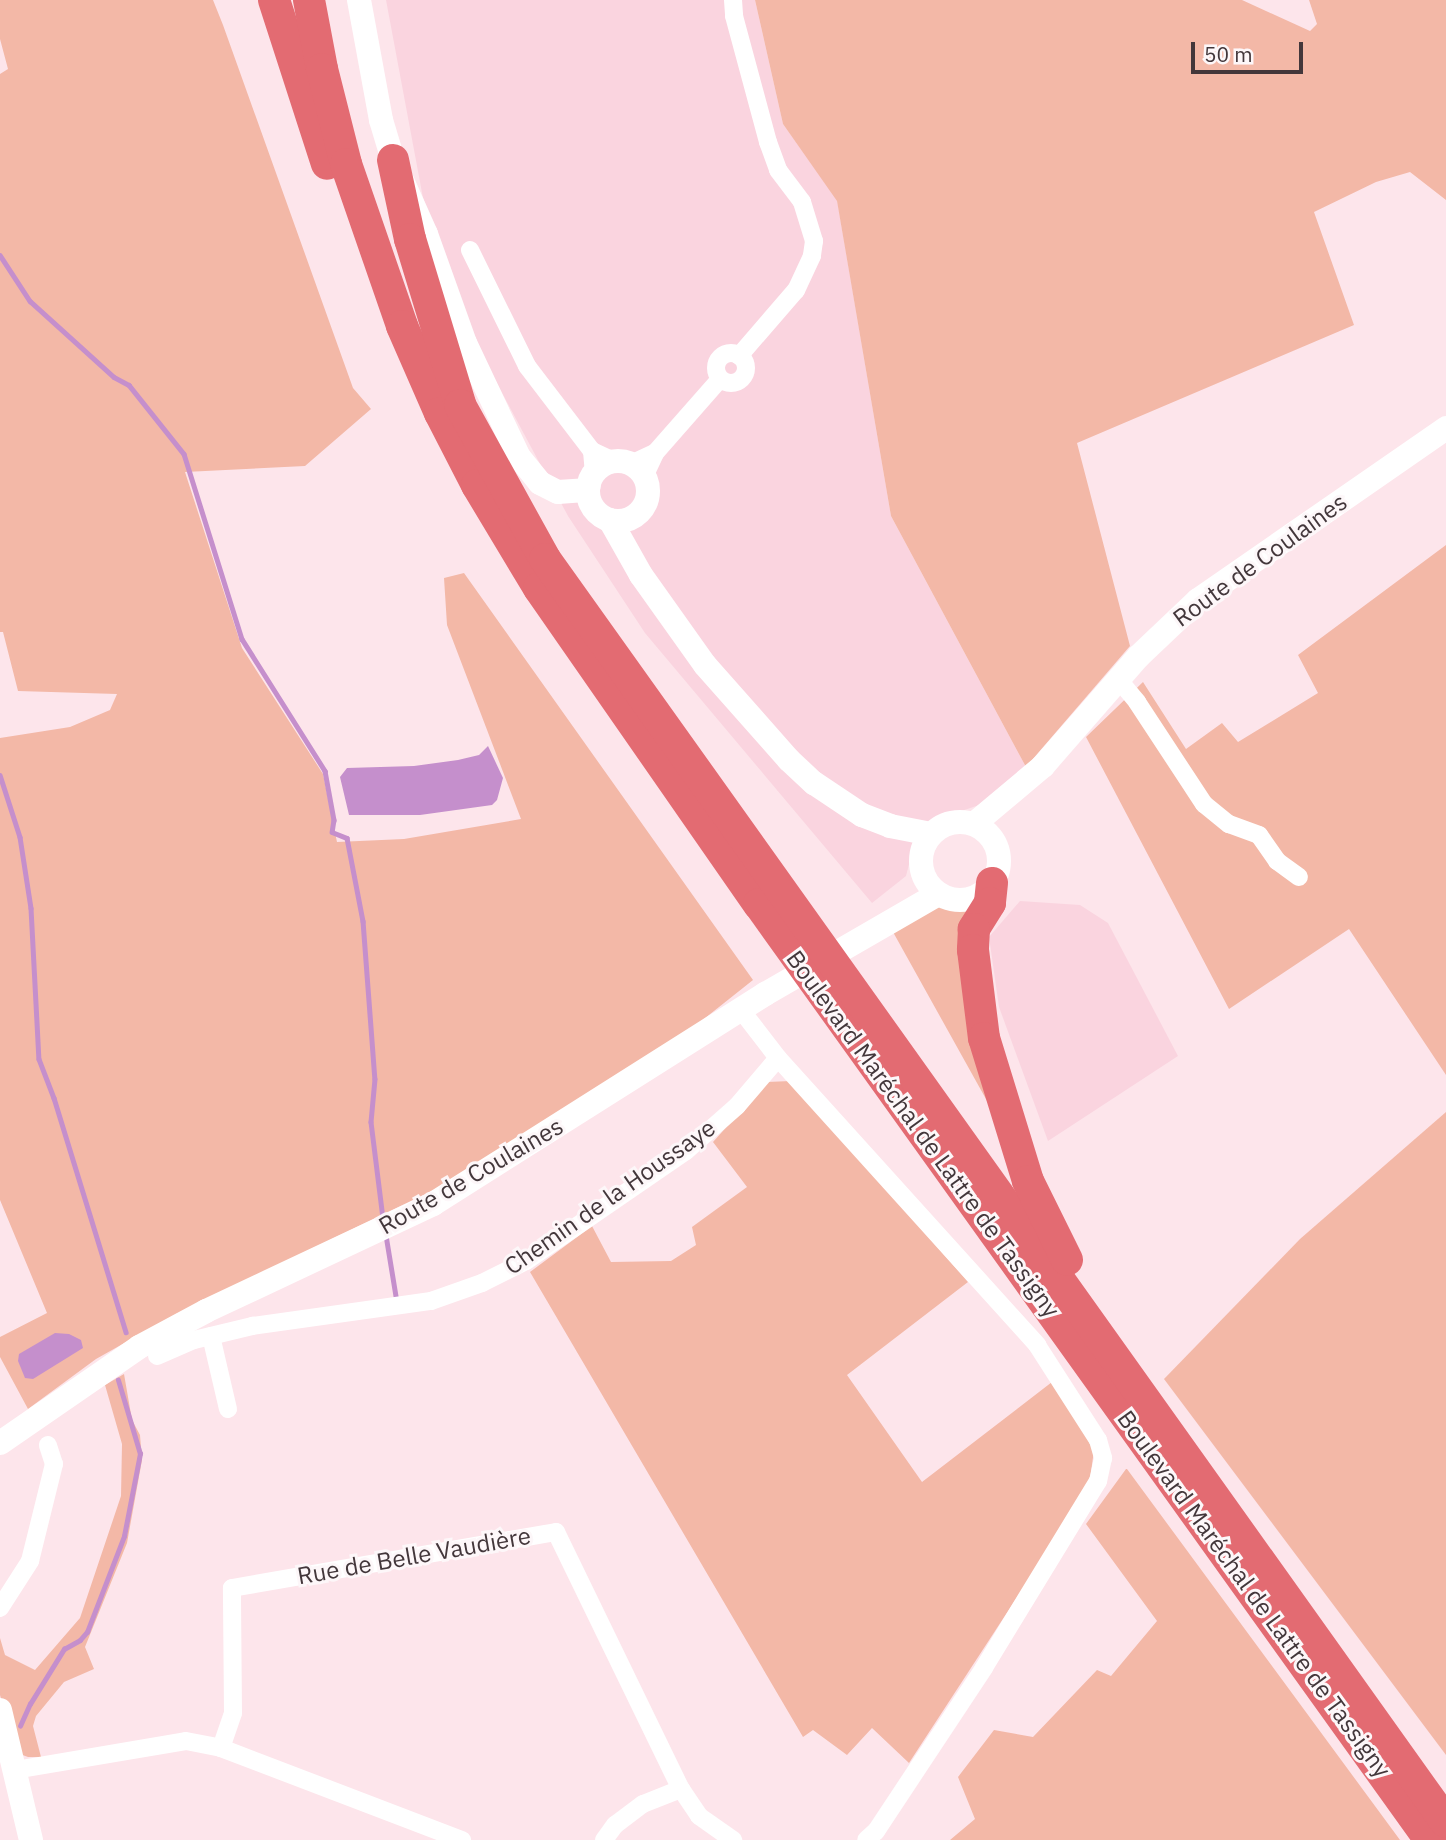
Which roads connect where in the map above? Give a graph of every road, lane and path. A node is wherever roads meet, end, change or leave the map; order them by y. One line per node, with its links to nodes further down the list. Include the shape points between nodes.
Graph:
1 (274, 0): 8 (highway, via 362,265 423,405)
2 (309, 0): 8 (highway, via 346,163 402,326)
3 (330, 0): 8 (highway, via 365,156)
4 (359, 0): 6 (street)
5 (733, 0): 10 (street, via 768,142 778,170 802,202 814,241 812,256 796,290 739,355 730,353 717,361 720,379 655,453)
6 (393, 160): 8 (highway); 10 (street, via 426,234 465,343 519,457 540,483 558,492 585,490)
7 (470, 250): 10 (street, via 527,366)
8 (450, 408): 26 (highway, Boulevard Maréchal de Lattre de Tassigny, via 545,559); 38 (highway, Boulevard Maréchal de Lattre de Tassigny, via 504,531 597,673)
9 (1446, 428): 12 (street, Route de Coulaines, via 1198,600)
10 (611, 469): 11 (street, via 594,509); 11 (street, via 648,491 646,501)
11 (622, 518): 13 (street, via 625,542 641,575 705,666 789,760 842,803)
12 (1118, 680): 14 (street, Route de Coulaines); 17 (street, via 1204,804 1229,824 1259,835 1277,861)
13 (890, 825): 15 (street); 16 (street)
14 (982, 831): 15 (street, via 947,824); 18 (street, via 999,857)
15 (931, 834): 16 (street, Route de Coulaines)
16 (928, 877): 18 (street, via 952,899 967,900); 19 (street, Route de Coulaines, via 898,914)
17 (1299, 877)
18 (992, 883): 26 (highway, via 990,904 974,929 976,990 1000,1096 1028,1181 1082,1286)
19 (741, 1010): 20 (street); 24 (street, Route de Coulaines, via 433,1204 206,1311 139,1348)
20 (778, 1058): 21 (street, Chemin de la Houssaye, via 737,1106 686,1151 526,1261 482,1283 431,1301); 37 (street, via 1037,1345 1098,1440 1103,1458 1098,1481 991,1656)
21 (211, 1336): 22 (street, Chemin de la Houssaye); 23 (street)
22 (157, 1356)
23 (228, 1409)
24 (0, 1443)
25 (48, 1445): 27 (street, via 54,1465 30,1561)
26 (1212, 1493): 32 (highway, Boulevard Maréchal de Lattre de Tassigny)
27 (0, 1608)
28 (0, 1710): 30 (street)
29 (220, 1748): 30 (street, via 186,1741); 31 (street, Rue de Belle Vaudière, via 233,1713 232,1588 556,1532); 34 (street)
30 (15, 1770): 33 (street)
31 (681, 1789): 35 (street, via 643,1804 615,1825); 36 (street, Rue de Belle Vaudière, via 699,1816)
32 (1446, 1822)
33 (31, 1840)
34 (462, 1840)
35 (604, 1840)
36 (733, 1840)
37 (866, 1840)
38 (1430, 1840)

